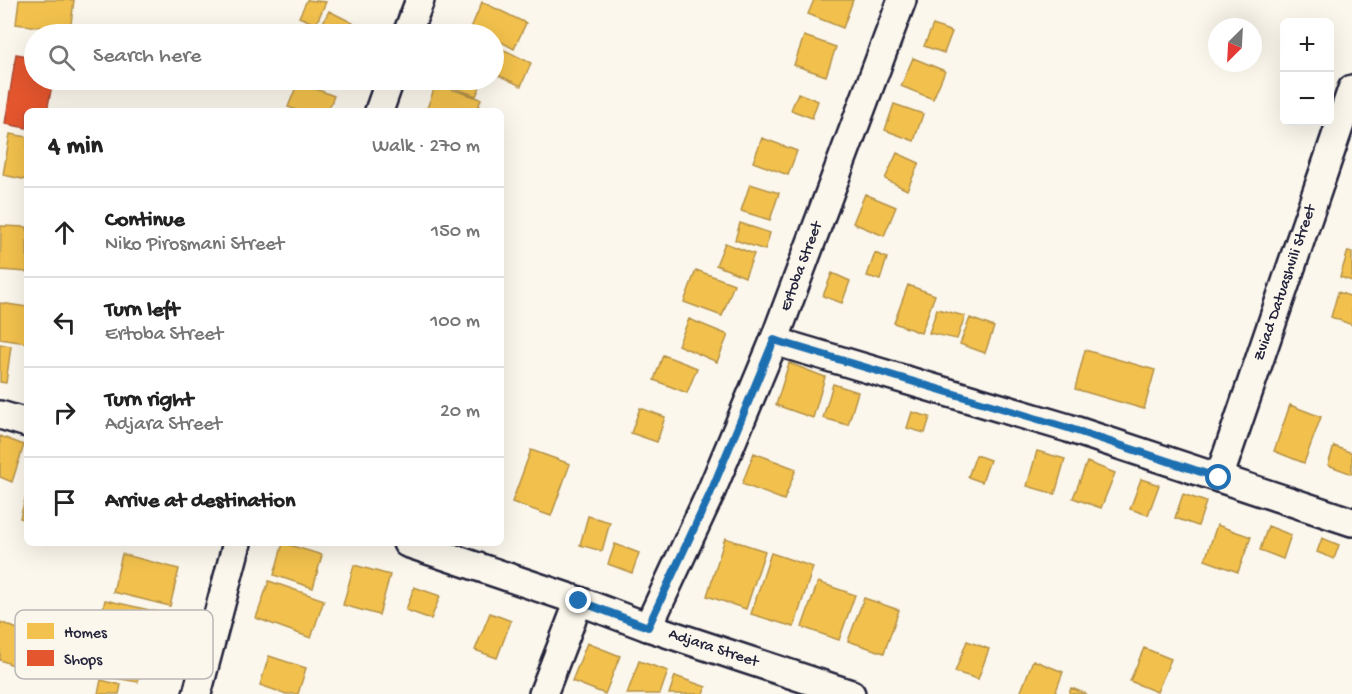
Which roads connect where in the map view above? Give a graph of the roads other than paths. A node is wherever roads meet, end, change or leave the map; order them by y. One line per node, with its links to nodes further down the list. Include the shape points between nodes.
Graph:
1 (420, 0): 3 (street)
2 (902, 0): 7 (street, Ertoba Street)
3 (411, 24)
4 (1352, 88): 10 (street, Zviad Datuashvili Street)
5 (386, 90): 6 (street)
6 (380, 108)
7 (774, 340): 10 (street, via 1068,428); 15 (street, Ertoba Street, via 710,494)
8 (0, 415): 9 (street)
9 (24, 422)
10 (1219, 478): 11 (street)
11 (1352, 522)
12 (236, 546): 16 (street)
13 (416, 546): 14 (street, Adjara Street)
14 (579, 601): 15 (street, Adjara Street); 19 (street)
15 (648, 627): 20 (street, Adjara Street)
16 (213, 634)
17 (201, 679): 18 (street)
18 (197, 694)
19 (543, 694)
20 (851, 694)

